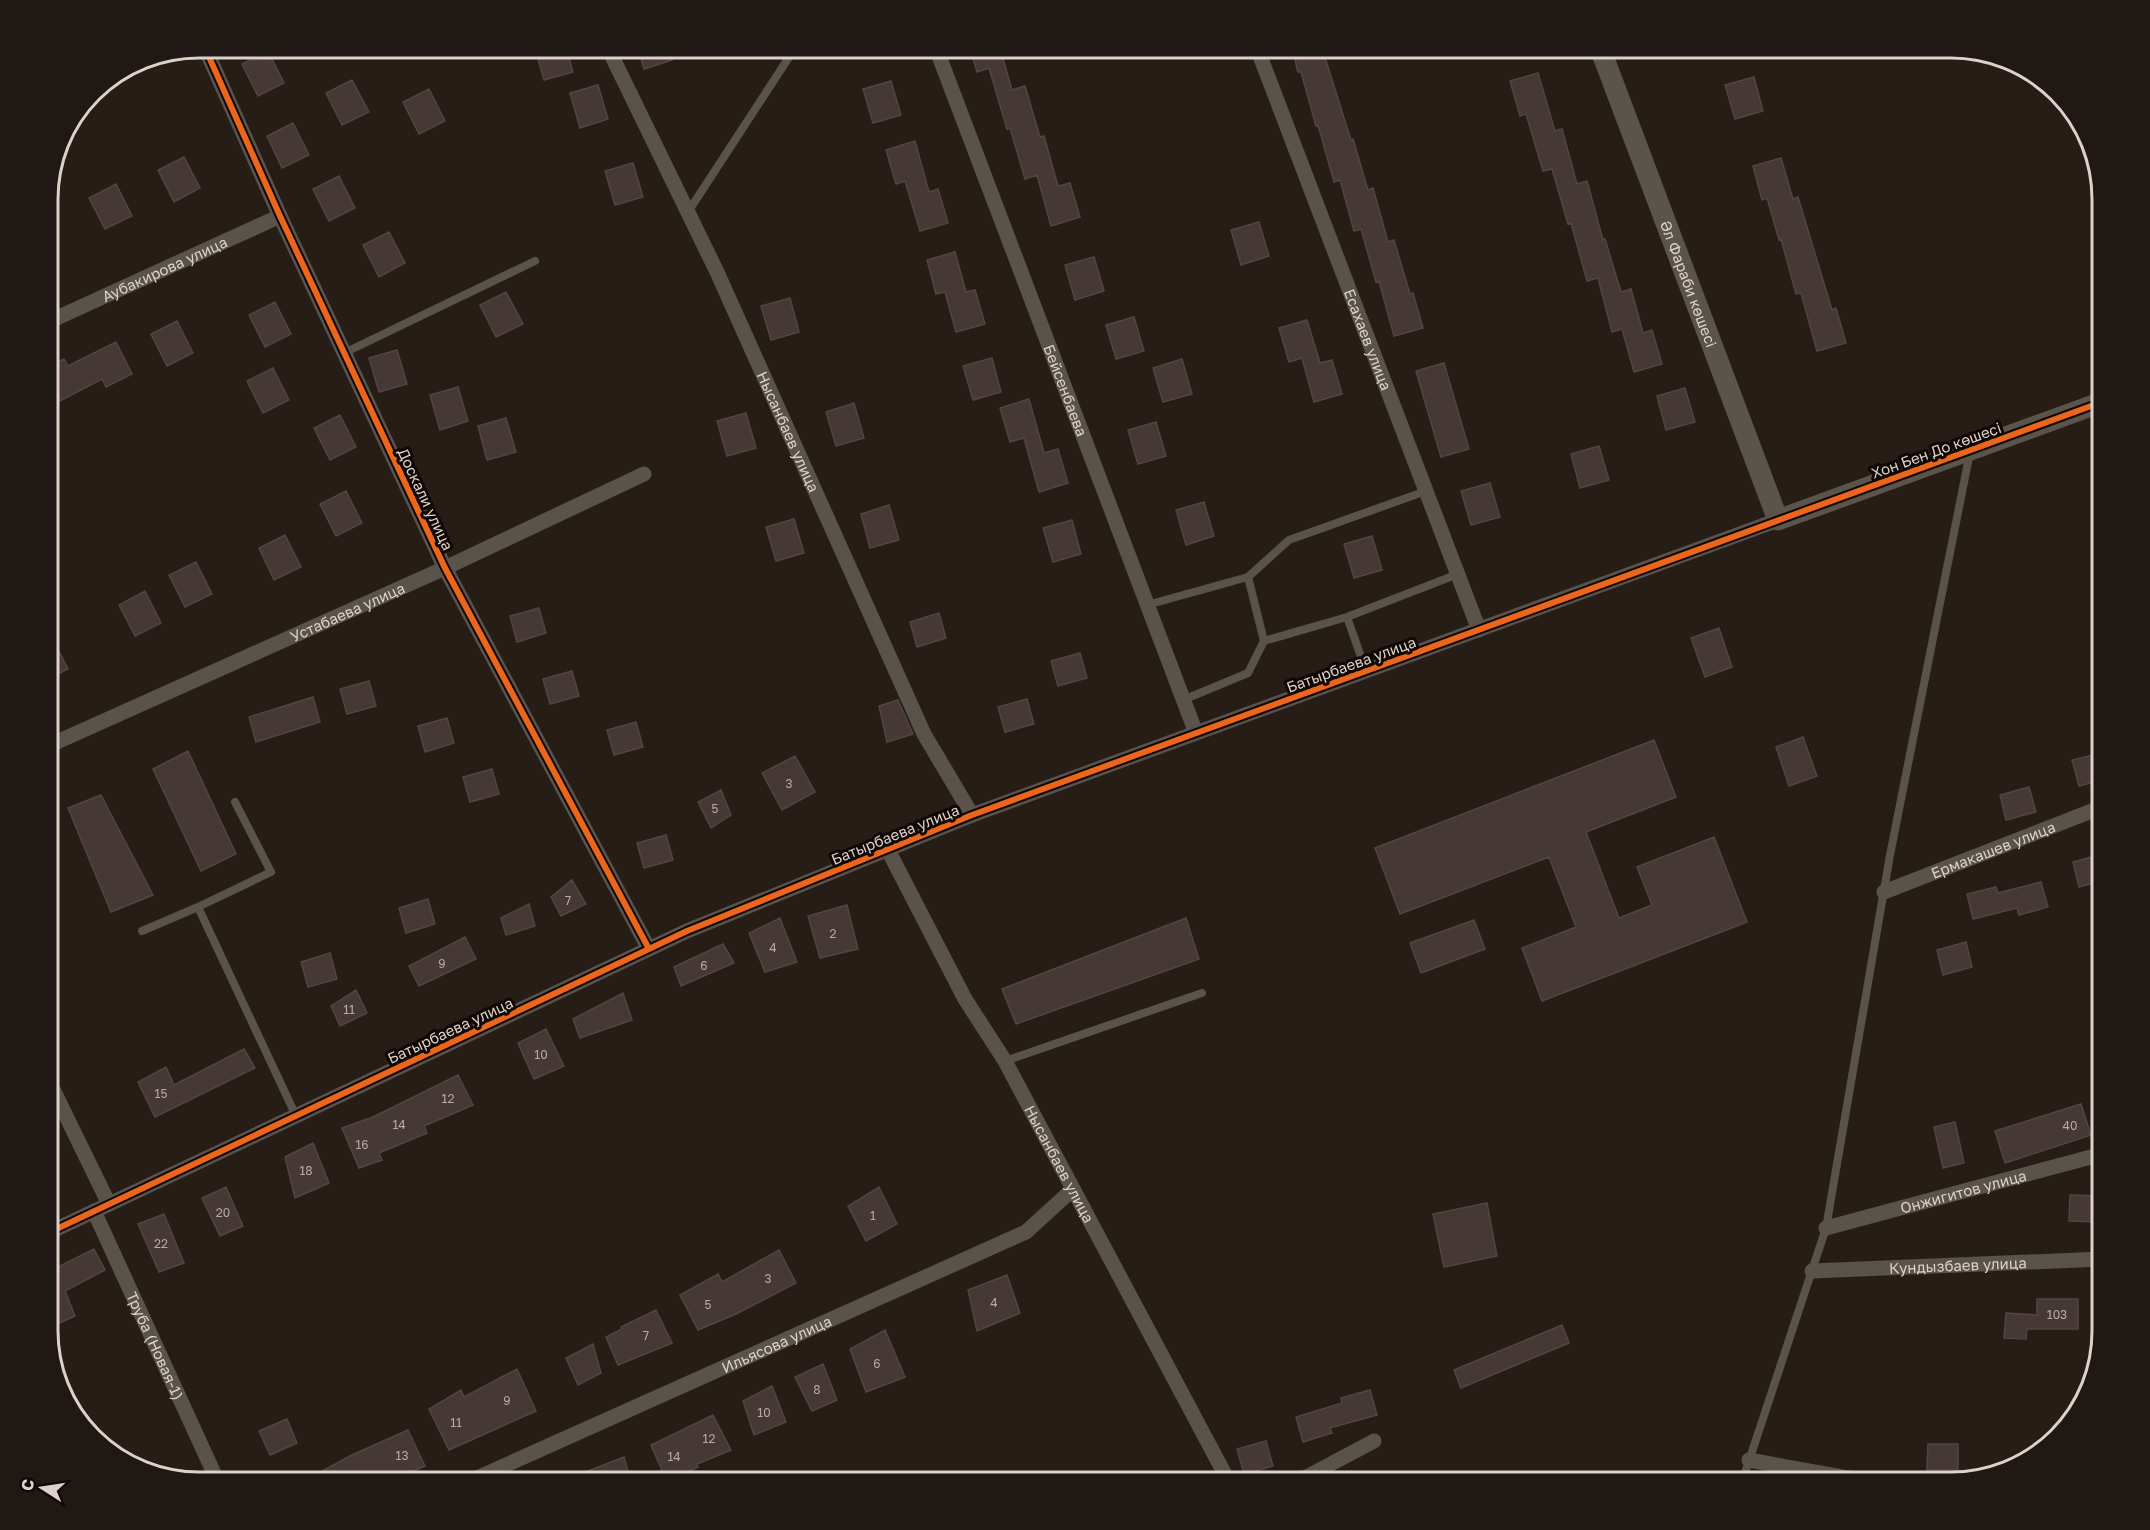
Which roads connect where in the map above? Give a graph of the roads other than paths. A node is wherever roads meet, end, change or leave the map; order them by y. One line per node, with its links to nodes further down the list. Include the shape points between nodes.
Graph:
1 (210, 58): 8 (street, Доскали улица)
2 (614, 58): 7 (street, Нысанбаев улица)
3 (788, 58): 7 (lane)
4 (940, 58): 20 (street, Бейсенбаева)
5 (1261, 58): 15 (street, Есахаев улица)
6 (1604, 58): 16 (street, Әл Фараби көшесі)
7 (688, 212): 30 (street, Нысанбаев улица, via 924,734)
8 (280, 216): 10 (street, Аубакирова улица); 11 (street, Доскали улица)
9 (535, 261): 11 (lane)
10 (59, 317)
11 (344, 353): 17 (street, Доскали улица)
12 (2092, 406): 13 (street, Хон Бен До көшесі)
13 (1971, 450): 16 (street, Хон Бен До көшесі); 32 (lane)
14 (644, 474): 17 (street, Устабаева улица)
15 (1426, 491): 18 (street, Есахаев улица); 19 (lane, via 1289,540)
16 (1778, 520): 22 (street, Батырбаева улица)
17 (445, 568): 27 (street, Устабаева улица); 35 (street, Доскали улица)
18 (1458, 574): 21 (lane); 22 (street, Есахаев улица)
19 (1248, 577): 20 (lane); 23 (lane)
20 (1147, 606): 25 (street, Бейсенбаева)
21 (1347, 617): 23 (lane); 24 (lane)
22 (1479, 630): 24 (street, Батырбаева улица)
23 (1264, 641): 25 (lane, via 1248,673)
24 (1366, 671): 26 (street, Батырбаева улица)
25 (1183, 700): 26 (street, Бейсенбаева)
26 (1196, 733): 30 (street, Батырбаева улица)
27 (59, 742)
28 (235, 802): 33 (lane, via 271,872)
29 (2092, 811): 32 (street, Ермакашев улица)
30 (972, 815): 31 (street, Батырбаева улица)
31 (888, 850): 35 (street, Батырбаева улица); 37 (street, Нысанбаев улица, via 965,999)
32 (1884, 892): 45 (lane)
33 (198, 907): 34 (lane); 39 (lane)
34 (142, 931)
35 (649, 949): 39 (street, Батырбаева улица)
36 (1202, 993): 37 (lane)
37 (1005, 1061): 41 (street, Нысанбаев улица)
38 (59, 1102): 42 (street)
39 (296, 1116): 42 (street, Батырбаева улица)
40 (2092, 1157): 45 (street, Онжигитов улица)
41 (1072, 1190): 51 (street, Ильясова улица, via 1026,1232); 52 (street, Нысанбаев улица)
42 (109, 1204): 43 (street, Батырбаева улица)
43 (94, 1211): 44 (street, Батырбаева улица); 50 (street, Труба (Новая-1))
44 (59, 1228)
45 (1826, 1228): 47 (lane)
46 (2092, 1259): 47 (street, Кундызбаев улица)
47 (1812, 1271): 49 (lane)
48 (1374, 1442): 53 (street)
49 (1749, 1460): 54 (lane); 55 (street)
50 (213, 1472)
51 (490, 1472)
52 (1224, 1472)
53 (1316, 1472)
54 (1745, 1472)
55 (1814, 1472)

